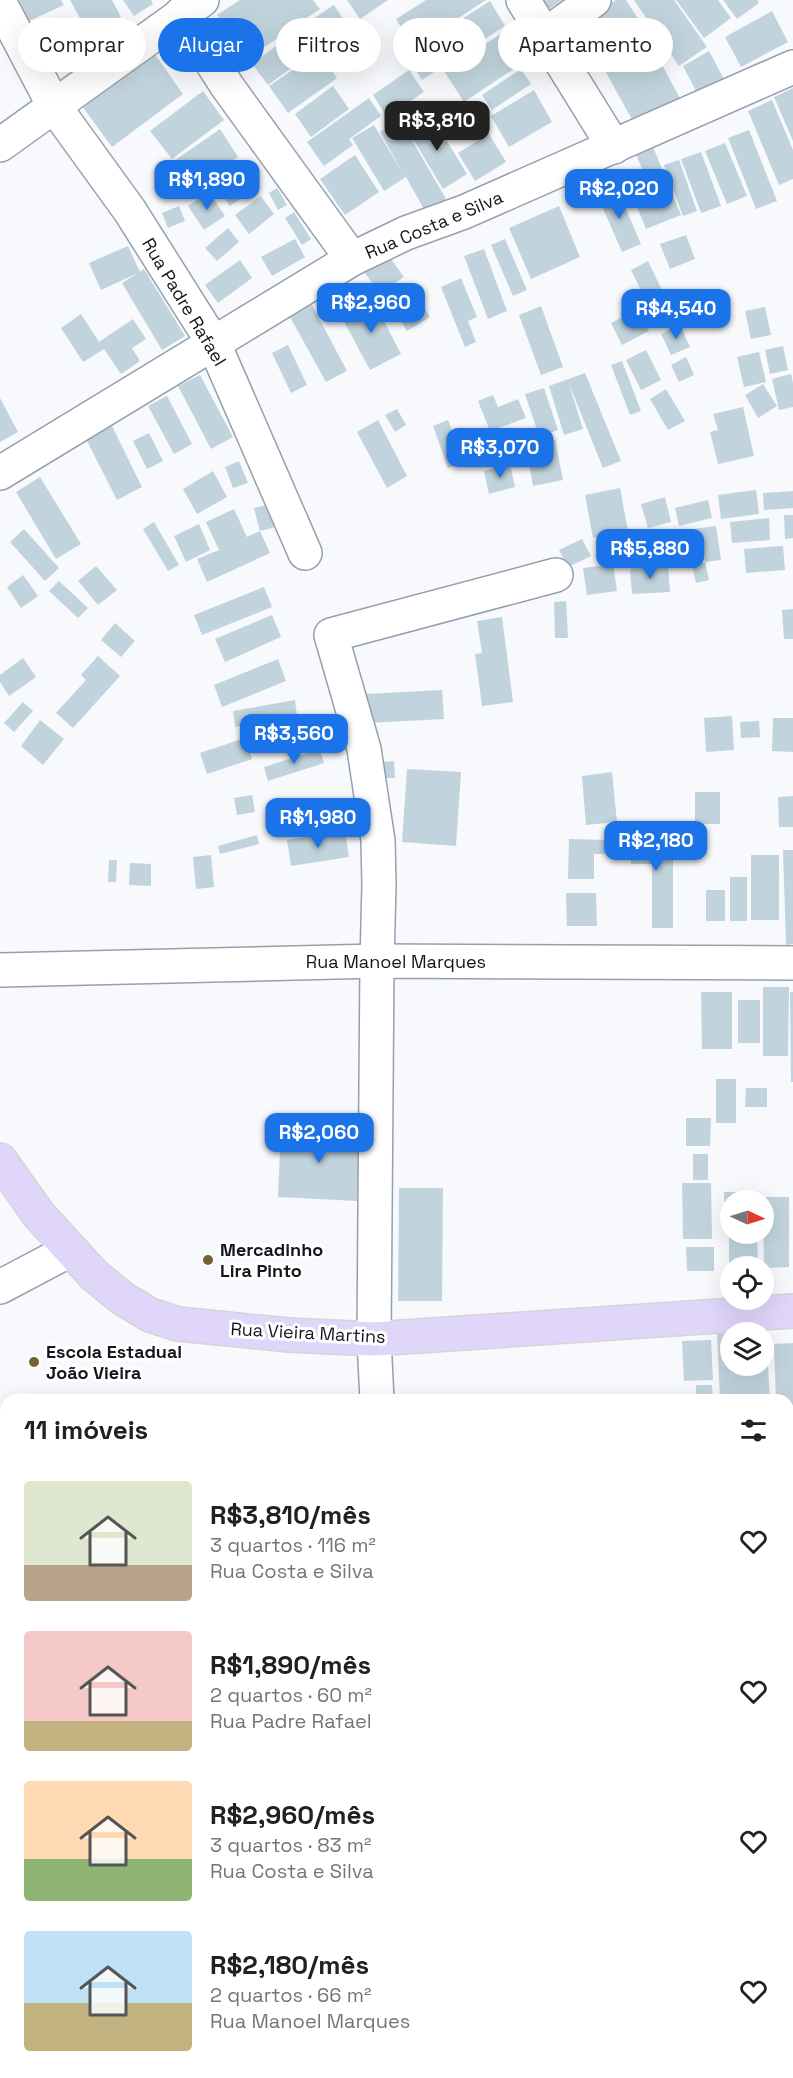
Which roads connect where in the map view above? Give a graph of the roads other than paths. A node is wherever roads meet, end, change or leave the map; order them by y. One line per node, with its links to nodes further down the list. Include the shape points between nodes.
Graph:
1 (523, 0): 5 (street)
2 (594, 0): 6 (street)
3 (0, 3): 9 (street, Rua Padre Rafael)
4 (191, 7): 9 (street); 12 (street, via 227,86)
5 (534, 18)
6 (569, 18)
7 (793, 67): 11 (street, Rua Costa e Silva)
8 (568, 72): 11 (street)
9 (54, 106): 10 (street); 13 (street, Rua Padre Rafael, via 130,211)
10 (0, 145)
11 (614, 147): 12 (street, Rua Costa e Silva)
12 (352, 259): 13 (street, Rua Costa e Silva)
13 (214, 344): 14 (street, Rua Costa e Silva); 15 (street, Rua Padre Rafael)
14 (0, 473)
15 (305, 553)
16 (556, 575): 17 (street, via 331,635 364,749 378,841)
17 (377, 961): 18 (street, Rua Manoel Marques); 19 (street, Rua Manoel Marques); 24 (street)
18 (793, 963)
19 (0, 970)
20 (0, 1160): 21 (main road, Rua Vieira Martins)
21 (70, 1250): 22 (street); 24 (main road, Rua Vieira Martins, via 122,1298 150,1315 178,1324 289,1335)
22 (0, 1287)
23 (793, 1311): 24 (main road, Rua Vieira Martins)
24 (374, 1338): 25 (street)
25 (377, 1394)

